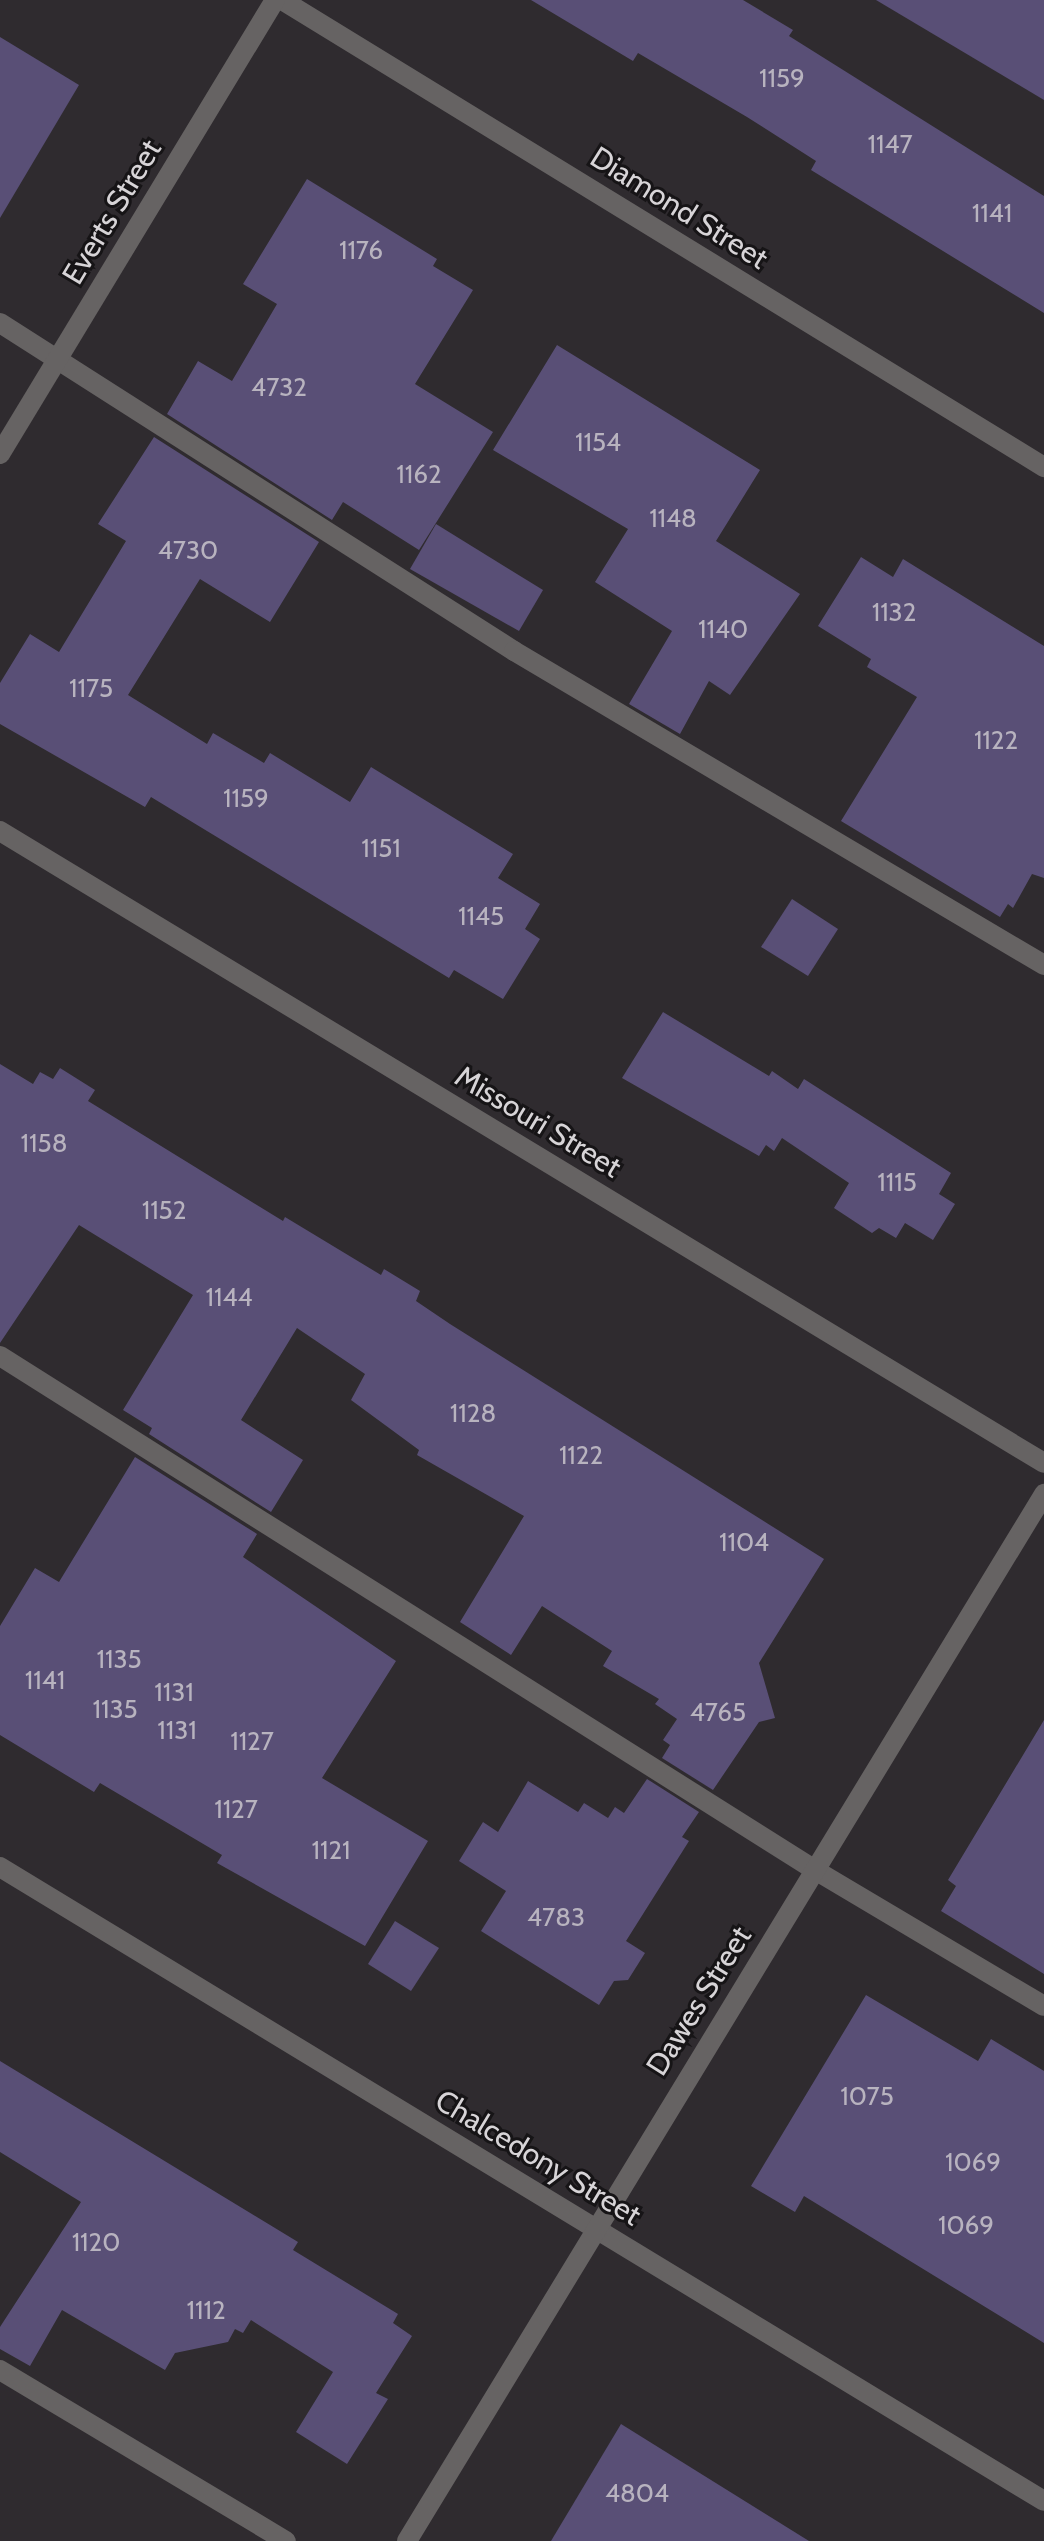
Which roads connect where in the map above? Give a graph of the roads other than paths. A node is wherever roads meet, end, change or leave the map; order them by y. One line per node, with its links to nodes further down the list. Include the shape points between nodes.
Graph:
1 (275, 0): 4 (street, Everts Street)
2 (282, 0): 6 (street, Diamond Street)
3 (0, 323): 4 (street)
4 (59, 358): 5 (street, Everts Street); 8 (street, via 514,651)
5 (0, 454)
6 (1044, 467)
7 (0, 831): 10 (street, Missouri Street)
8 (1044, 965)
9 (0, 1356): 13 (street)
10 (1044, 1463)
11 (1044, 1494): 13 (street, Dawes Street)
12 (0, 1867): 15 (street, Chalcedony Street)
13 (815, 1870): 14 (street); 15 (street, Dawes Street)
14 (1044, 2006)
15 (594, 2228): 17 (street, Chalcedony Street); 19 (street, Dawes Street)
16 (0, 2370): 18 (street)
17 (1044, 2501)
18 (286, 2541)
19 (407, 2541)

